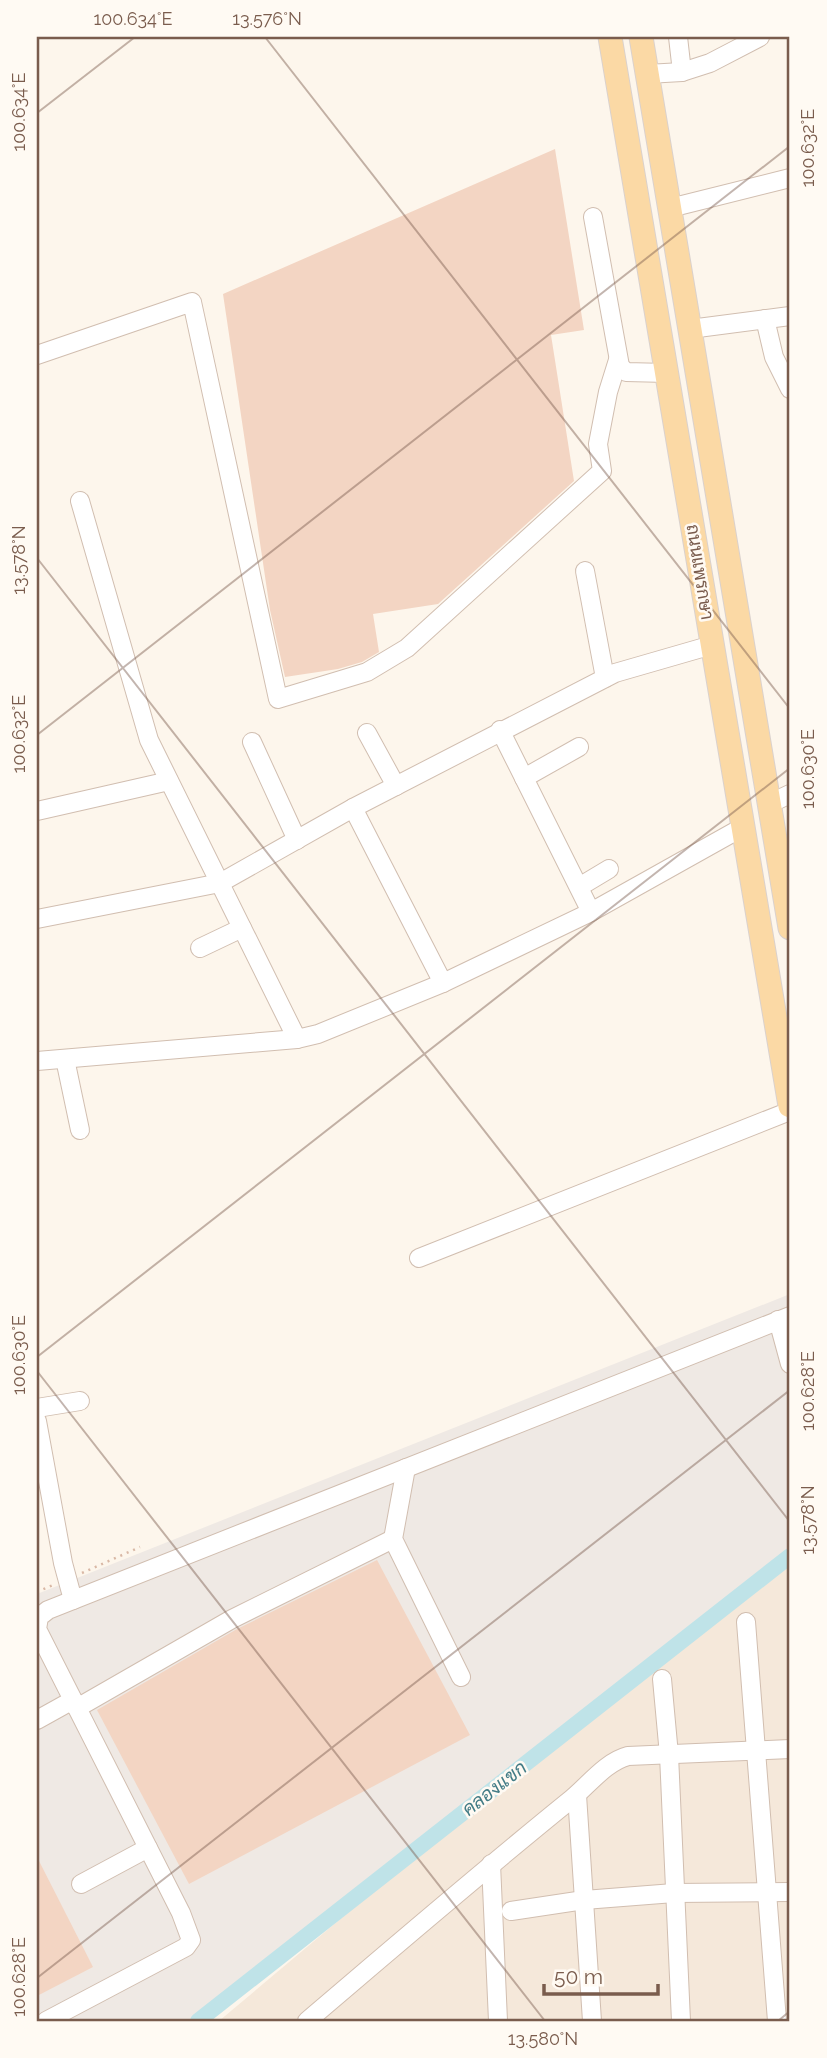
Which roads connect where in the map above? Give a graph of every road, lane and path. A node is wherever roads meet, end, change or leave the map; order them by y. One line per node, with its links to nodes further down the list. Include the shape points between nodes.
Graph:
1 (610, 37): 16 (main road, ถนนแพรกษา)
2 (641, 37): 6 (main road, ถนนแพรกษา)
3 (678, 37): 5 (street)
4 (761, 37): 5 (street)
5 (682, 72): 6 (street)
6 (647, 74): 8 (main road, ถนนแพรกษา)
7 (790, 178): 8 (street)
8 (670, 208): 12 (main road, ถนนแพรกษา)
9 (593, 217): 14 (street)
10 (790, 316): 11 (street)
11 (765, 319): 12 (street); 17 (street, via 774,356)
12 (690, 329): 15 (main road, ถนนแพรกษา)
13 (37, 355): 14 (street, via 192,302 278,699 367,672 407,648 602,471 598,444)
14 (618, 360): 16 (street, via 626,372)
15 (697, 367): 16 (main road); 30 (main road, ถนนแพรกษา)
16 (667, 373): 20 (main road, ถนนแพรกษา)
17 (790, 389)
18 (80, 501): 27 (street, via 149,740)
19 (585, 571): 21 (street)
20 (712, 645): 21 (street); 33 (main road, ถนนแพรกษา)
21 (605, 678): 22 (street)
22 (500, 730): 26 (street); 28 (street)
23 (367, 733): 28 (street)
24 (252, 742): 34 (street)
25 (579, 747): 26 (street)
26 (524, 778): 37 (street)
27 (169, 781): 32 (street); 36 (street)
28 (396, 786): 31 (street)
29 (790, 794): 30 (street)
30 (769, 804): 41 (main road, ถนนแพรกษา)
31 (353, 808): 34 (street); 43 (street)
32 (37, 811)
33 (743, 827): 38 (street); 47 (main road, ถนนแพรกษา)
34 (297, 840): 36 (street)
35 (610, 869): 37 (street)
36 (219, 883): 39 (street); 40 (street)
37 (579, 887): 38 (street)
38 (592, 912): 43 (street)
39 (37, 919)
40 (242, 928): 42 (street); 44 (street)
41 (790, 928)
42 (200, 948)
43 (443, 984): 44 (street)
44 (297, 1039): 45 (street)
45 (65, 1059): 46 (street); 48 (street)
46 (37, 1061)
47 (790, 1109): 49 (street)
48 (79, 1130)
49 (419, 1258)
50 (784, 1318): 51 (street); 55 (street)
51 (790, 1364)
52 (80, 1401): 53 (street)
53 (37, 1408)
54 (37, 1421): 58 (street)
55 (406, 1468): 56 (street); 60 (street)
56 (393, 1539): 62 (street); 64 (street)
57 (140, 1547): 58 (path)
58 (67, 1580): 59 (path); 60 (street)
59 (37, 1592)
60 (73, 1600): 64 (street, via 39,1617 37,1629)
61 (746, 1622): 67 (street)
62 (461, 1676)
63 (662, 1679): 68 (street)
64 (75, 1704): 65 (street); 70 (street)
65 (37, 1720)
66 (790, 1749): 67 (street)
67 (757, 1750): 68 (street); 75 (street)
68 (669, 1755): 69 (street, via 620,1758); 74 (street)
69 (577, 1795): 71 (street); 76 (street)
70 (148, 1848): 72 (street); 78 (street, via 191,1940 186,1947)
71 (491, 1864): 79 (street); 80 (street)
72 (81, 1884)
73 (790, 1892): 75 (street)
74 (674, 1893): 75 (street); 76 (street); 82 (street)
75 (767, 1894): 83 (street)
76 (584, 1900): 77 (street); 81 (street)
77 (511, 1910)
78 (46, 2021)
79 (307, 2021)
80 (498, 2021)
81 (592, 2021)
82 (681, 2021)
83 (777, 2021)

